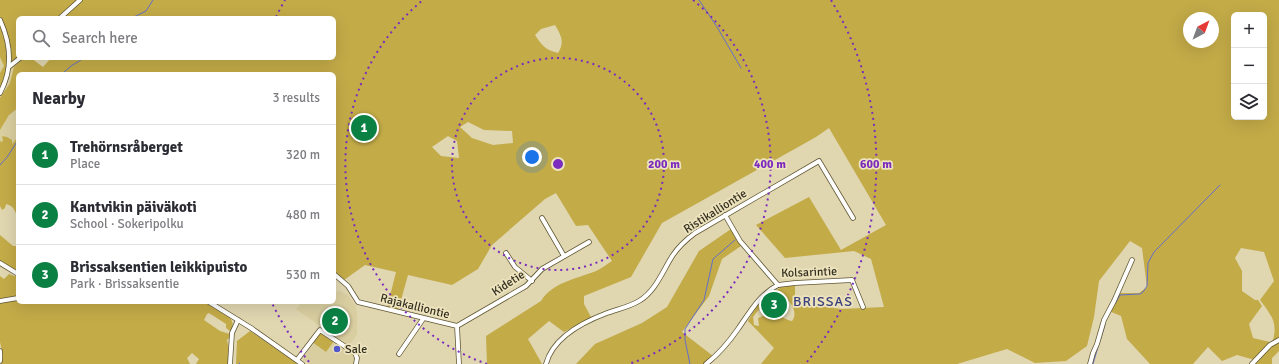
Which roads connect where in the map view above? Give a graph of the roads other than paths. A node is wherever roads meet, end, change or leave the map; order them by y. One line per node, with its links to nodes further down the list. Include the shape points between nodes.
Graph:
1 (80, 0): 2 (street)
2 (62, 16)
3 (0, 20): 5 (street, via 7,37)
4 (18, 60): 5 (street)
5 (10, 66): 6 (street)
6 (0, 93)
7 (725, 215): 9 (street, Ristikalliontie, via 819,161); 18 (street, Kolsarintie, via 744,247); 35 (street, Ristikalliontie, via 695,233 680,246 644,298 601,316 565,336 554,346)
8 (542, 218): 12 (street)
9 (853, 218)
10 (589, 242): 12 (street, Kidetie)
11 (506, 253): 17 (street, via 515,267)
12 (564, 256): 17 (street, Kidetie, via 542,269)
13 (1132, 260): 37 (street, via 1104,320)
14 (0, 263): 15 (street)
15 (16, 273)
16 (336, 276): 23 (street, Rajakalliontie, via 358,302)
17 (532, 281): 25 (street, Kidetie)
18 (778, 285): 22 (street, Kolsarintie, via 852,280); 36 (street, via 759,300 727,344)
19 (16, 298): 20 (street)
20 (0, 301)
21 (212, 304): 24 (street)
22 (863, 307)
23 (423, 319): 25 (street, Rajakalliontie); 28 (street)
24 (238, 320): 29 (street); 31 (street, via 232,333)
25 (457, 326): 34 (street, Rajakalliontie)
26 (1279, 340): 38 (street, via 1270,345)
27 (0, 351): 30 (street)
28 (398, 354)
29 (297, 360): 32 (street); 33 (street, via 320,330 357,355)
30 (0, 362)
31 (230, 364)
32 (302, 364)
33 (356, 364)
34 (459, 364)
35 (546, 364)
36 (706, 364)
37 (1090, 364)
38 (1252, 364)

